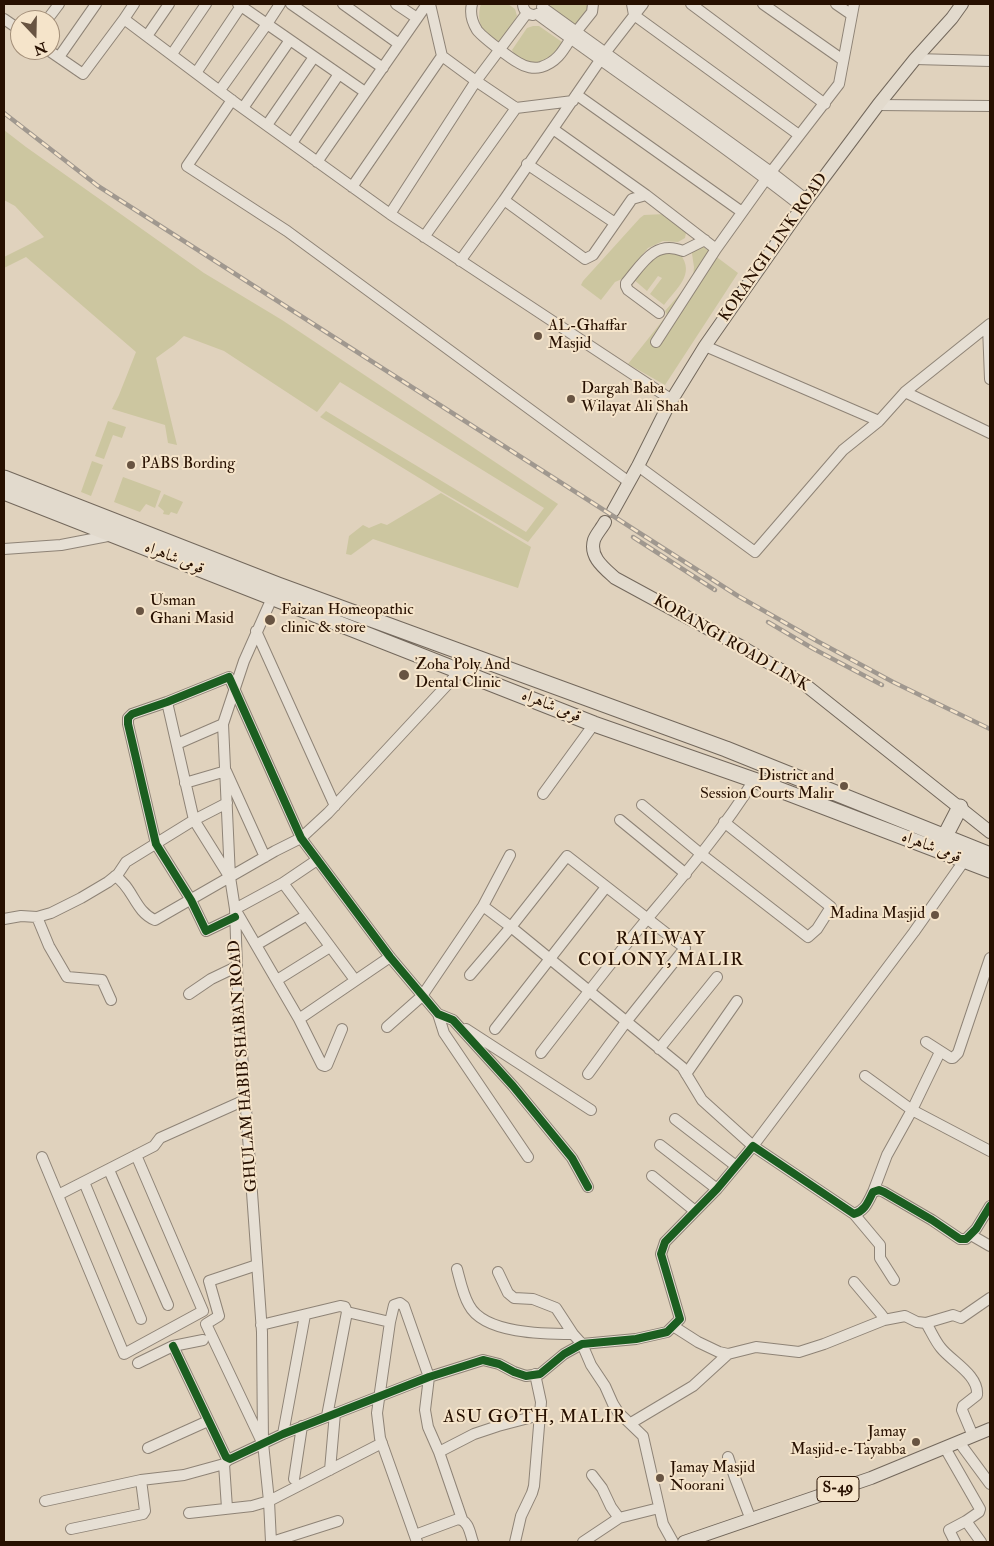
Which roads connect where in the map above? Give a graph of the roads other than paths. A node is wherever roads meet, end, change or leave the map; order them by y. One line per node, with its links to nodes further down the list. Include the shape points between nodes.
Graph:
1 (96, 4): 32 (street)
2 (134, 4): 24 (street)
3 (169, 4): 27 (street)
4 (206, 4): 31 (street)
5 (280, 4): 25 (street)
6 (291, 4): 40 (street)
7 (343, 4): 29 (street)
8 (396, 4): 23 (street)
9 (428, 4): 23 (street); 33 (street)
10 (472, 4): 30 (street, via 471,16 476,29)
11 (593, 4): 26 (street, via 592,12)
12 (632, 4): 21 (street)
13 (643, 4): 21 (street)
14 (691, 4): 48 (street)
15 (763, 4): 38 (street)
16 (836, 4): 22 (street)
17 (854, 4): 22 (street)
18 (962, 4): 37 (main road, KORANGI LINK ROAD)
19 (240, 5): 25 (street); 41 (street)
20 (531, 7): 26 (street); 30 (street)
21 (634, 14): 35 (street); 55 (street)
22 (852, 15): 38 (street)
23 (417, 18): 29 (street)
24 (124, 19): 27 (street); 36 (street, via 83,74)
25 (267, 24): 28 (street); 44 (street)
26 (574, 35): 30 (street, via 562,54 553,62 539,67 518,63); 35 (street)
27 (147, 36): 31 (street)
28 (290, 40): 34 (street); 51 (street)
29 (399, 44): 40 (street)
30 (500, 49): 43 (street)
31 (172, 54): 41 (street)
32 (60, 56)
33 (442, 56): 43 (street); 60 (street)
34 (314, 57): 42 (street); 53 (street)
35 (603, 57): 46 (street); 59 (street)
36 (60, 58)
37 (915, 59): 39 (street); 49 (main road, KORANGI LINK ROAD)
38 (843, 60): 48 (street, via 839,84)
39 (990, 61)
40 (383, 68): 45 (street)
41 (196, 73): 44 (street)
42 (339, 74): 45 (street); 56 (street)
43 (476, 81): 52 (street); 65 (street)
44 (220, 90): 47 (street)
45 (365, 92): 57 (street)
46 (575, 98): 52 (street); 54 (street); 64 (street)
47 (232, 100): 51 (street); 82 (street, via 187,166 287,231)
48 (825, 104): 55 (street)
49 (878, 106): 50 (street); 63 (main road, KORANGI LINK ROAD)
50 (990, 106)
51 (244, 108): 53 (street)
52 (516, 108): 67 (street)
53 (266, 125): 56 (street)
54 (553, 129): 58 (street); 61 (street)
55 (799, 135): 59 (street)
56 (292, 143): 57 (street)
57 (317, 162): 60 (street)
58 (528, 164): 62 (street); 66 (street)
59 (768, 175): 63 (street); 64 (street)
60 (352, 187): 65 (street)
61 (646, 196): 66 (street, via 632,199); 68 (street)
62 (504, 200): 66 (street, via 585,259 593,255); 70 (street)
63 (804, 203): 74 (main road, KORANGI LINK ROAD)
64 (742, 212): 69 (street)
65 (390, 214): 67 (street)
66 (615, 223)
67 (424, 237): 70 (street)
68 (705, 240): 69 (street); 71 (street, via 683,251 674,247 659,249 626,282 628,290)
69 (716, 249): 73 (street)
70 (460, 261): 77 (street)
71 (659, 313)
72 (989, 325): 75 (street); 76 (street)
73 (656, 342)
74 (705, 346): 77 (main road, KORANGI LINK ROAD); 78 (street)
75 (990, 379)
76 (905, 392): 78 (street); 79 (street)
77 (672, 400): 80 (main road, KORANGI LINK ROAD)
78 (879, 421): 80 (street, via 842,450 755,552)
79 (990, 433)
80 (638, 466): 82 (main road, KORANGI LINK ROAD)
81 (4, 478): 87 (highway, قومی شاہراہ)
82 (629, 482): 84 (main road, KORANGI LINK ROAD)
83 (4, 492): 86 (highway, قومی شاہراہ)
84 (613, 511)
85 (605, 522): 104 (main road, KORANGI ROAD LINK, via 594,539 593,552 615,578 803,683)
86 (114, 535): 87 (highway, قومی شاہراہ); 88 (street, via 61,545)
87 (144, 539): 89 (highway, قومی شاہراہ); 109 (highway, قومی شاہراہ, via 726,749)
88 (4, 549)
89 (272, 598): 90 (street, GHULAM HABIB SHABAN ROAD); 91 (highway, قومی شاہراہ)
90 (256, 631): 92 (street, GHULAM HABIB SHABAN ROAD); 102 (street)
91 (460, 671): 95 (highway, قومی شاہراہ); 102 (street)
92 (235, 689): 93 (street, via 229,677); 94 (street, GHULAM HABIB SHABAN ROAD); 110 (street)
93 (168, 702): 96 (street); 111 (street, via 128,718)
94 (223, 724): 96 (street); 97 (street, GHULAM HABIB SHABAN ROAD)
95 (594, 724): 98 (highway, قومی شاہراہ); 100 (street)
96 (177, 744): 99 (street)
97 (226, 771): 99 (street); 101 (street, GHULAM HABIB SHABAN ROAD); 115 (street)
98 (754, 780): 107 (street); 117 (highway, قومی شاہراہ)
99 (185, 783): 105 (street)
100 (543, 794)
101 (227, 803): 105 (street); 121 (street, GHULAM HABIB SHABAN ROAD)
102 (335, 806): 110 (street)
103 (642, 806): 112 (street)
104 (960, 807): 108 (main road, KORANGI ROAD LINK); 109 (highway)
105 (194, 820): 111 (street); 121 (street)
106 (620, 820): 119 (street)
107 (724, 822): 112 (street); 112 (street, via 831,906 817,929 808,937)
108 (990, 832)
109 (945, 836): 113 (highway, قومی شاہراہ)
110 (301, 838): 115 (street); 116 (street)
111 (156, 844): 120 (street, via 126,862); 124 (street)
112 (701, 854): 119 (street)
113 (990, 854)
114 (510, 855): 125 (street)
115 (265, 857): 121 (street)
116 (317, 860): 122 (street); 134 (street)
117 (964, 861): 118 (highway, قومی شاہراہ); 166 (street)
118 (990, 870)
119 (686, 874): 129 (street)
120 (115, 876): 124 (street, via 130,892 142,913 155,920); 128 (street, via 81,898)
121 (230, 877): 124 (street); 126 (street, GHULAM HABIB SHABAN ROAD)
122 (283, 883): 126 (street); 127 (street)
123 (606, 887): 129 (street); 131 (street, via 567,856); 136 (street)
124 (191, 900): 126 (street, via 206,931)
125 (483, 906): 131 (street); 144 (street)
126 (235, 913): 132 (street); 137 (street, GHULAM HABIB SHABAN ROAD)
127 (307, 915): 132 (street); 133 (street)
128 (37, 917): 130 (street); 145 (street, via 67,977 102,980)
129 (647, 919): 142 (street); 150 (street, via 685,948)
130 (4, 920)
131 (511, 928): 136 (street); 138 (street)
132 (256, 945): 140 (street)
133 (330, 947): 140 (street); 141 (street)
134 (390, 957): 141 (street); 144 (street)
135 (990, 958): 154 (street, via 958,1053 951,1058)
136 (549, 959): 142 (street); 153 (street)
137 (236, 967): 143 (street); 161 (street, GHULAM HABIB SHABAN ROAD)
138 (470, 975)
139 (717, 977): 155 (street)
140 (277, 980): 148 (street)
141 (355, 980): 148 (street)
142 (589, 991): 150 (street); 156 (street)
143 (189, 994)
144 (422, 996): 147 (street); 151 (street)
145 (111, 1000)
146 (737, 1002): 159 (street)
147 (438, 1014): 149 (street); 170 (street, via 444,1033)
148 (299, 1019): 152 (street, via 325,1066)
149 (453, 1020): 162 (street); 175 (street, via 572,1158)
150 (626, 1022): 155 (street); 158 (street)
151 (387, 1027)
152 (342, 1029)
153 (495, 1029)
154 (926, 1042)
155 (659, 1049): 159 (street)
156 (541, 1053)
157 (939, 1054): 163 (street)
158 (588, 1074)
159 (686, 1074): 166 (street, via 702,1100)
160 (865, 1076): 163 (street)
161 (245, 1100): 168 (street, via 160,1138 154,1146); 184 (street, GHULAM HABIB SHABAN ROAD)
162 (591, 1110)
163 (912, 1110): 167 (street); 177 (street)
164 (676, 1118): 171 (street)
165 (660, 1145): 176 (street)
166 (753, 1146): 171 (street); 181 (street)
167 (990, 1151)
168 (136, 1155): 172 (street); 178 (street, via 203,1311 126,1354)
169 (42, 1157): 178 (street)
170 (528, 1157)
171 (736, 1166): 176 (street)
172 (108, 1170): 174 (street); 190 (street)
173 (652, 1176): 180 (street)
174 (84, 1182): 178 (street); 193 (street)
175 (588, 1187)
176 (717, 1189): 180 (street)
177 (873, 1192): 181 (street, via 866,1206); 182 (street, via 884,1192 960,1239)
178 (58, 1195)
179 (989, 1209): 182 (street)
180 (695, 1211): 198 (street, via 665,1242 661,1254 680,1319)
181 (854, 1214): 187 (street, via 880,1245 880,1258)
182 (971, 1234): 183 (street)
183 (990, 1246)
184 (257, 1265): 197 (street, GHULAM HABIB SHABAN ROAD); 217 (street, via 209,1281 219,1316 206,1324)
185 (456, 1269): 199 (street, via 469,1306 479,1317 505,1329)
186 (498, 1272): 199 (street, via 508,1294 556,1308)
187 (894, 1280)
188 (854, 1282): 194 (street)
189 (990, 1298): 196 (street, via 961,1318 953,1316)
190 (168, 1305)
191 (346, 1312): 192 (street, via 345,1307 340,1306); 195 (street); 208 (street)
192 (304, 1315): 197 (street); 214 (street)
193 (141, 1319)
194 (884, 1320): 196 (street, via 905,1316); 203 (street, via 799,1352 756,1347)
195 (390, 1322): 206 (street, via 394,1306 400,1303 404,1306); 207 (street)
196 (926, 1323): 215 (street, via 941,1349 967,1372 977,1389 977,1395 962,1410)
197 (261, 1325): 217 (street, GHULAM HABIB SHABAN ROAD)
198 (673, 1326): 201 (street, via 668,1332 644,1337); 203 (street, via 698,1342)
199 (573, 1334): 201 (street)
200 (203, 1340): 202 (street)
201 (582, 1344): 205 (street, via 540,1374); 211 (street, via 613,1404)
202 (173, 1346): 204 (street); 210 (street)
203 (728, 1354): 211 (street, via 693,1386)
204 (138, 1363)
205 (534, 1374): 206 (street, via 526,1376 483,1360); 209 (street, via 541,1402)
206 (430, 1377): 207 (street); 221 (street, via 425,1410 428,1427)
207 (380, 1395): 208 (street); 218 (street, via 377,1413)
208 (331, 1415): 212 (street); 224 (street)
209 (540, 1415): 221 (street, via 474,1434); 243 (street, via 534,1486 521,1516)
210 (208, 1421): 219 (street); 223 (street)
211 (631, 1423): 232 (street, via 643,1436)
212 (302, 1426): 214 (street); 226 (street)
213 (990, 1429): 215 (main road, S-49)
214 (283, 1434): 217 (street)
215 (973, 1436): 216 (main road, S-49)
216 (959, 1442): 220 (main road, S-49); 228 (street)
217 (263, 1443): 223 (street); 230 (street, GHULAM HABIB SHABAN ROAD)
218 (382, 1443): 224 (street); 240 (street)
219 (148, 1448)
220 (945, 1448): 236 (main road, S-49); 237 (street, via 980,1509)
221 (439, 1452): 235 (street)
222 (728, 1457): 236 (street)
223 (226, 1462): 227 (street, via 184,1475); 231 (street)
224 (330, 1470): 230 (street)
225 (592, 1475): 234 (street)
226 (294, 1479)
227 (141, 1480): 229 (street); 239 (street, via 143,1514)
228 (990, 1484)
229 (45, 1500)
230 (269, 1501): 231 (street); 241 (street, GHULAM HABIB SHABAN ROAD)
231 (227, 1508): 233 (street)
232 (658, 1508): 234 (street); 245 (street)
233 (190, 1513)
234 (619, 1518): 244 (street)
235 (462, 1519): 240 (street); 242 (street)
236 (751, 1520): 246 (main road, S-49)
237 (966, 1521): 247 (street, via 949,1530); 248 (street)
238 (338, 1522): 241 (street)
239 (71, 1529)
240 (416, 1539)
241 (272, 1542)
242 (473, 1542)
243 (516, 1542)
244 (583, 1542)
245 (673, 1542)
246 (684, 1542)
247 (955, 1542)
248 (981, 1542)

